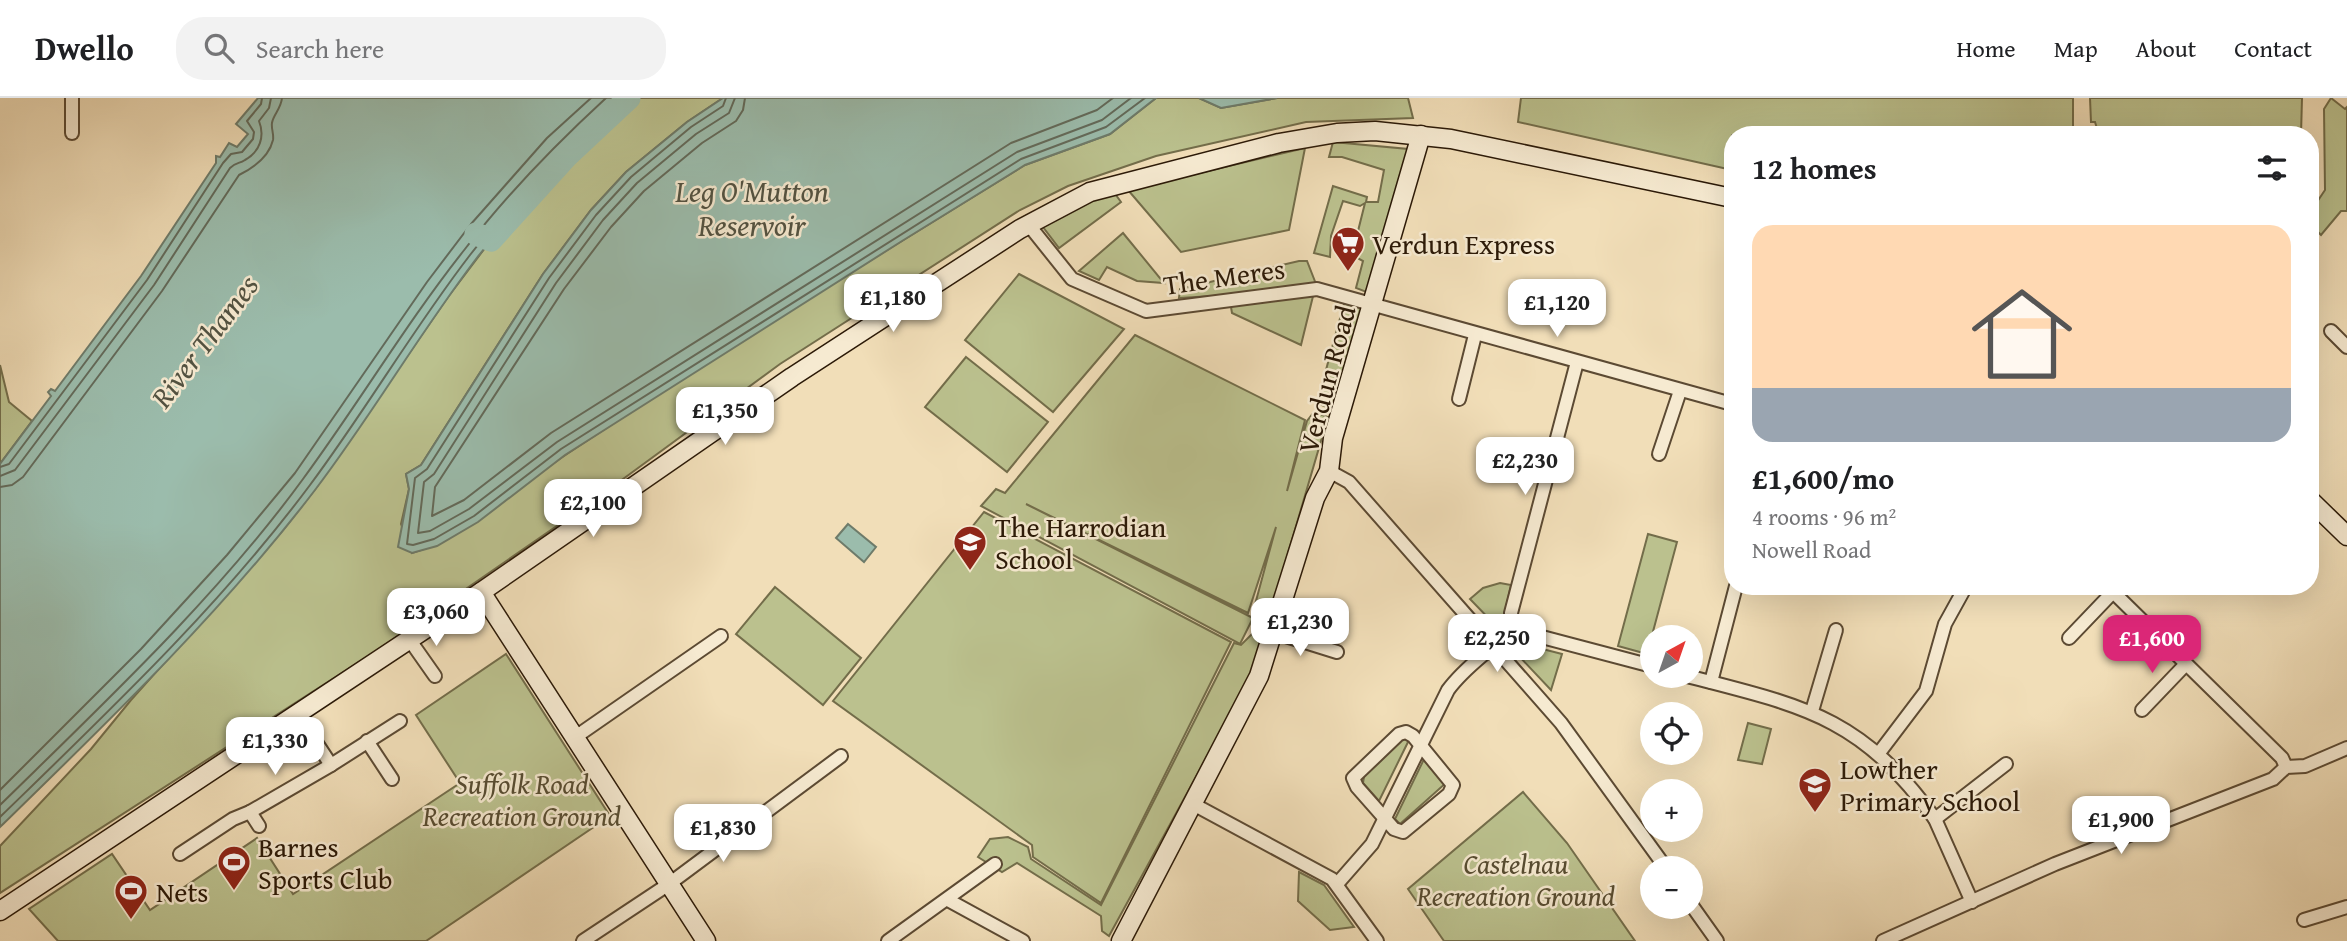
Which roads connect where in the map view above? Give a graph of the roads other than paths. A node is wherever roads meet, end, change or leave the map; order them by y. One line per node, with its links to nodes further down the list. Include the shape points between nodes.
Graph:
1 (72, 98): 2 (street)
2 (72, 133)
3 (1421, 135): 4 (main road); 5 (main road, via 1337,133 1223,155 1090,192); 6 (main road, Verdun Road)
4 (1724, 196)
5 (1028, 224): 6 (street, The Meres, via 1072,279 1146,311 1317,289); 18 (main road, via 792,377)
6 (1372, 307): 8 (street, The Meres); 15 (main road, Verdun Road, via 1333,438)
7 (2331, 331): 9 (street)
8 (1475, 335): 10 (street, The Meres); 12 (street)
9 (2347, 347)
10 (1577, 362): 11 (street, The Meres); 25 (street, via 1511,613)
11 (1680, 391): 13 (street, The Meres); 14 (street)
12 (1459, 399)
13 (1724, 402)
14 (1659, 454)
15 (1329, 471): 24 (main road, Verdun Road, via 1315,498); 29 (street, via 1349,482)
16 (2319, 508): 17 (main road)
17 (2347, 536)
18 (481, 592): 28 (main road); 40 (main road)
19 (1734, 595): 35 (street)
20 (1961, 595): 44 (street, via 1945,624 1926,691)
21 (2105, 595): 27 (street)
22 (2116, 595): 32 (street)
23 (1836, 630): 37 (street)
24 (1273, 632): 30 (street); 50 (main road, Verdun Road, via 1254,688)
25 (1513, 632): 29 (street); 31 (street)
26 (721, 636): 40 (street)
27 (2070, 638)
28 (409, 639): 33 (street); 38 (main road)
29 (1495, 647): 42 (street, via 1453,682); 56 (street, via 1576,742)
30 (1337, 652)
31 (1640, 663)
32 (2186, 664): 36 (street); 48 (street)
33 (435, 676)
34 (1703, 680): 35 (street)
35 (1711, 682): 37 (street)
36 (2142, 710)
37 (1812, 711): 44 (street)
38 (298, 715): 47 (street); 63 (main road)
39 (400, 721): 41 (street)
40 (575, 738): 58 (main road)
41 (367, 741): 47 (street); 49 (street)
42 (1419, 744): 52 (street); 52 (street, via 1406,732 1399,734 1353,778); 52 (street, via 1451,779 1450,794 1403,832)
43 (2347, 748): 48 (street, via 2305,766)
44 (1880, 752): 53 (street)
45 (841, 756): 58 (street)
46 (2006, 764): 53 (street)
47 (331, 765): 51 (street)
48 (2286, 767): 61 (street, via 2273,779 2055,864)
49 (392, 779)
50 (1194, 804): 59 (street); 70 (main road, Verdun Road)
51 (250, 812): 54 (street); 55 (street)
52 (1385, 819): 59 (street, via 1372,844)
53 (1935, 819): 61 (street)
54 (259, 826)
55 (180, 854)
56 (1657, 856)
57 (995, 864): 60 (street)
58 (669, 884): 66 (street); 67 (main road)
59 (1337, 884): 71 (street)
60 (948, 900): 68 (street); 69 (street)
61 (1972, 902): 73 (street)
62 (2347, 908): 65 (street)
63 (0, 911)
64 (1702, 919): 72 (street)
65 (2304, 920)
66 (583, 941)
67 (706, 941)
68 (888, 941)
69 (1023, 941)
70 (1121, 941)
71 (1377, 941)
72 (1717, 941)
73 (1883, 941)

